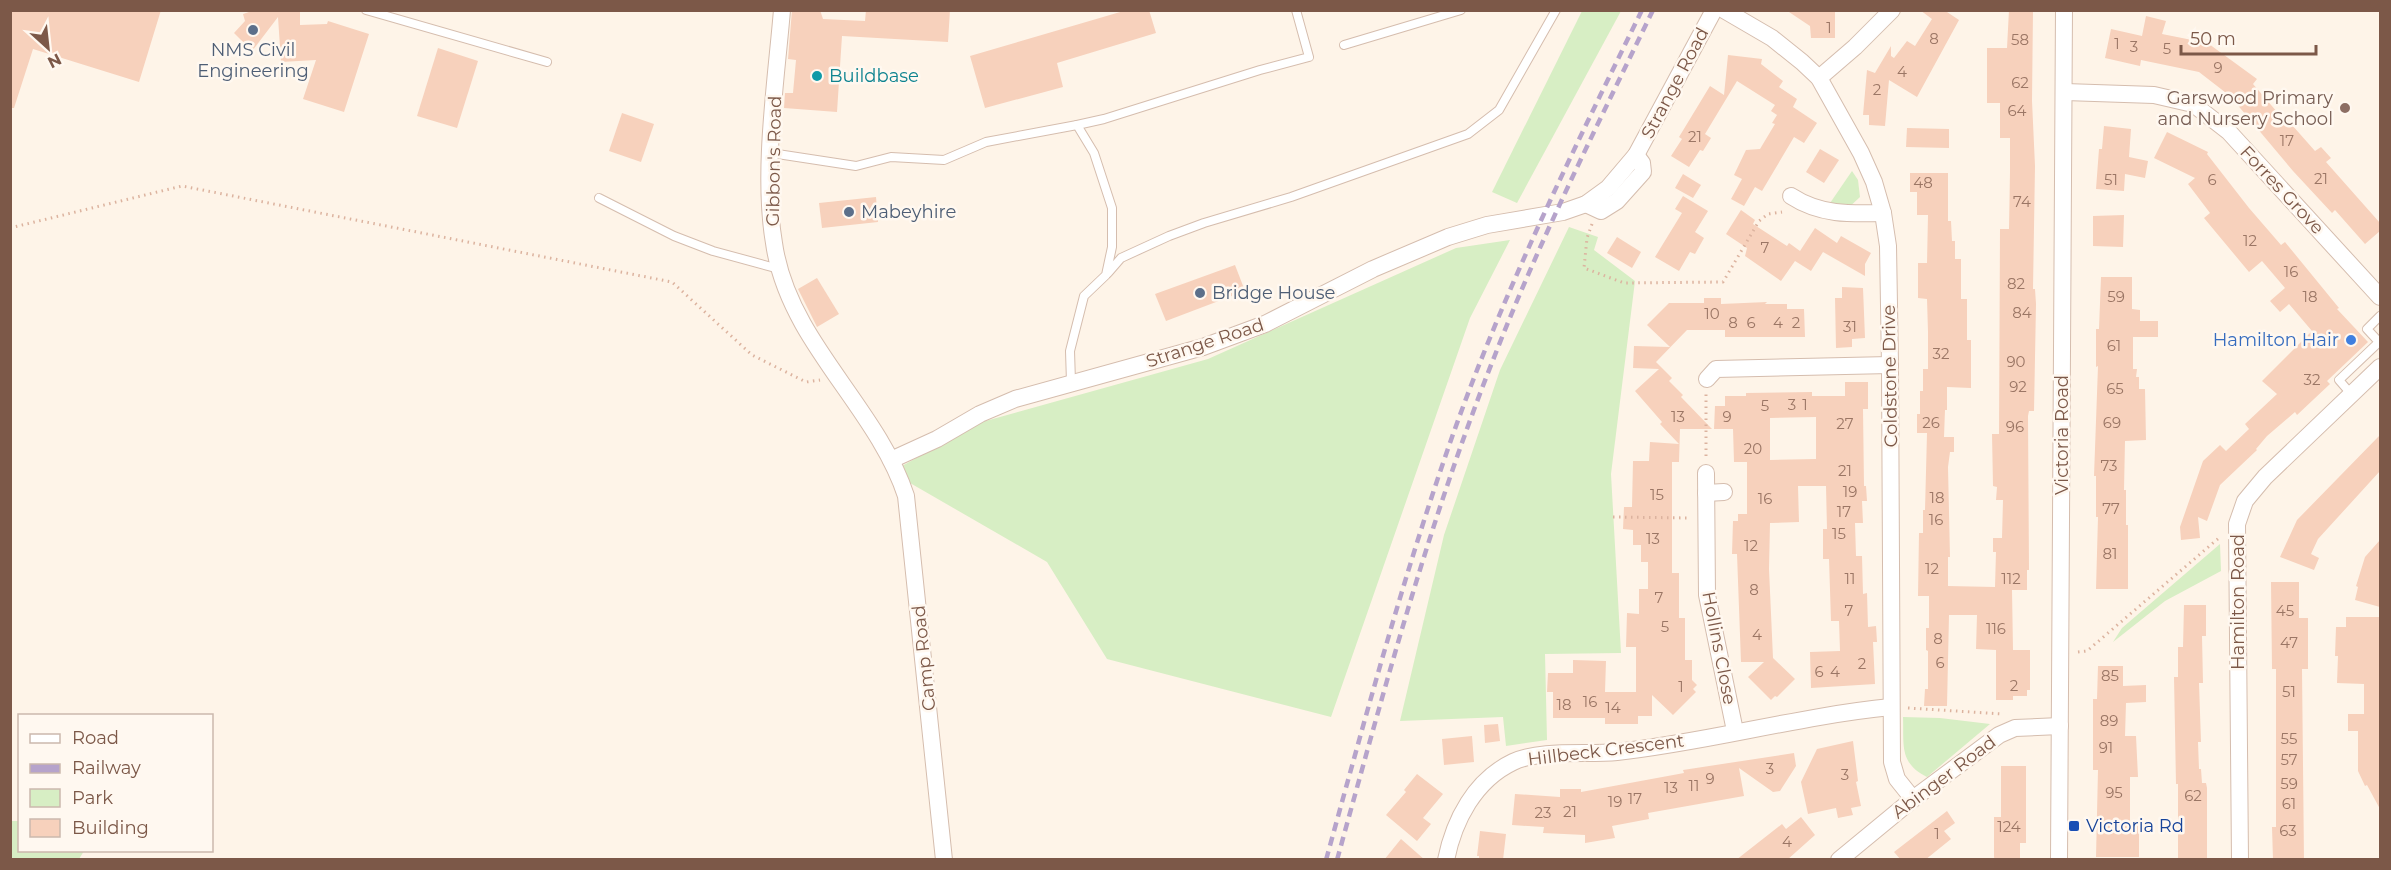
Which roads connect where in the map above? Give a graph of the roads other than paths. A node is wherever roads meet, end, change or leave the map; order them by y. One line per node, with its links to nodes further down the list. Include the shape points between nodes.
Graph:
1 (366, 10): 11 (lane)
2 (782, 10): 15 (street, Gibbon's Road)
3 (1296, 10): 14 (lane, via 1309,57)
4 (1461, 10): 10 (lane)
5 (1556, 10): 20 (lane, via 1499,110 1468,134 1169,236 1121,258)
6 (1714, 10): 26 (street, Strange Road, via 1636,155 1591,207 1487,225 1448,237 1373,268 1265,324 1203,347)
7 (1724, 10): 12 (street, Coldstone Drive, via 1772,38)
8 (1892, 10): 12 (street)
9 (2064, 10): 13 (street, Victoria Road)
10 (1344, 45)
11 (547, 62)
12 (1819, 78): 18 (street, Coldstone Drive, via 1861,153)
13 (2065, 92): 21 (street, Forres Grove, via 2154,95 2193,104 2229,132); 33 (street, Victoria Road)
14 (1077, 125): 15 (lane, via 986,142 944,160 891,157 855,166); 20 (lane, via 1094,153 1112,208 1112,247)
15 (771, 153): 19 (street, Gibbon's Road, via 770,206)
16 (599, 198): 19 (lane, via 674,236)
17 (1798, 205): 18 (street, via 1846,214)
18 (1883, 213): 23 (street, Coldstone Drive, via 1888,246)
19 (780, 270): 28 (street, Gibbon's Road, via 804,326)
20 (1106, 275): 26 (lane, via 1084,296 1070,351)
21 (2380, 297)
22 (2380, 316): 27 (lane, via 2367,329 2379,342 2339,380)
23 (1890, 365): 25 (street); 32 (street, Coldstone Drive)
24 (2380, 367): 27 (street, Hamilton Road)
25 (1710, 369)
26 (1071, 382): 28 (street, Strange Road, via 980,414)
27 (2352, 394): 40 (street, Hamilton Road, via 2265,477 2245,501 2237,524)
28 (891, 460): 36 (street, Camp Road, via 901,480 909,514)
29 (1706, 473): 31 (street, Hollins Close)
30 (1724, 492): 31 (street)
31 (1706, 493): 34 (street, Hollins Close, via 1707,595)
32 (1891, 707): 34 (street, Hillbeck Crescent); 35 (street, Coldstone Drive, via 1892,762 1897,779)
33 (2060, 726): 35 (street, Abinger Road, via 2015,728 1999,735); 39 (street, Victoria Road)
34 (1735, 731): 37 (street, Hillbeck Crescent, via 1616,752 1548,754 1514,761 1475,792 1460,815)
35 (1913, 799): 38 (street, Abinger Road)
36 (944, 860)
37 (1446, 860)
38 (1839, 860)
39 (2059, 860)
40 (2240, 860)

